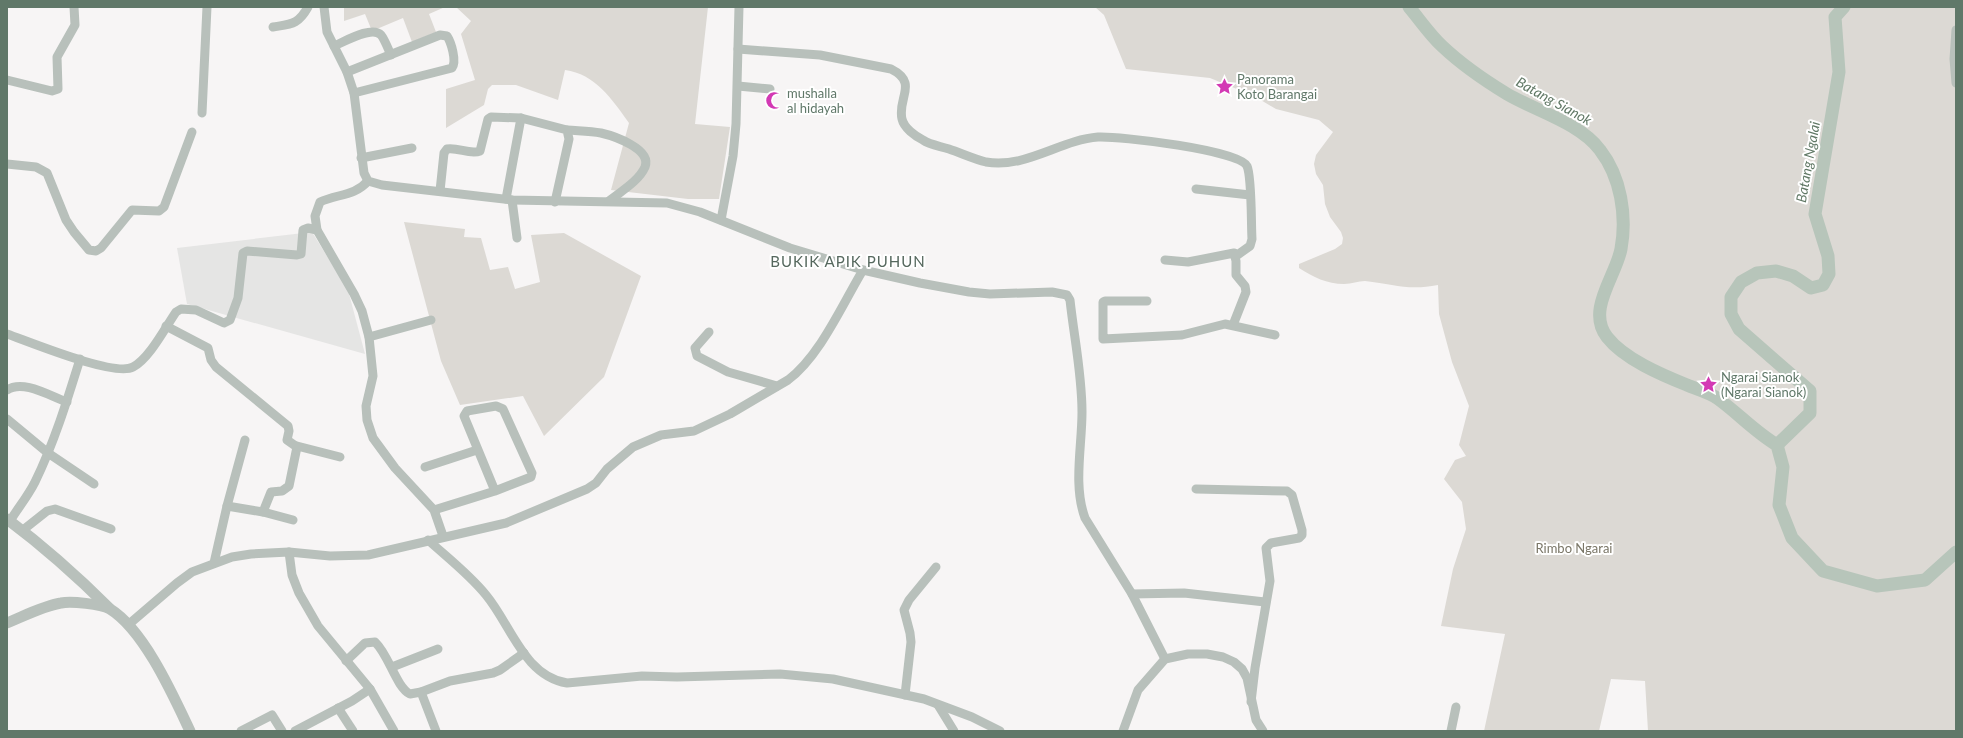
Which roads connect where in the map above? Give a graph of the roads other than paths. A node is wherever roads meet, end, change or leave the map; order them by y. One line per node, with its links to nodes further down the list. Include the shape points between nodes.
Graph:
1 (74, 7): 12 (street, via 75,25 57,57 58,89 52,91)
2 (207, 7): 17 (street)
3 (308, 7): 6 (street, via 294,24)
4 (324, 7): 8 (street, via 327,32)
5 (739, 7): 9 (street)
6 (273, 27)
7 (1956, 30): 13 (street)
8 (334, 46): 10 (street, via 369,32 376,32 381,35); 11 (street)
9 (738, 49): 14 (street); 27 (street, via 820,55 891,69 904,79 906,87 902,120 906,128 923,141 986,162 1018,160 1097,137 1116,138 1203,149 1239,158 1248,167)
10 (391, 55): 11 (street); 16 (street, via 444,35 449,39 454,65 450,69)
11 (347, 72): 16 (street)
12 (7, 80)
13 (1956, 83)
14 (738, 86): 15 (street); 31 (street, via 733,156)
15 (770, 89)
16 (354, 93): 22 (street)
17 (202, 113)
18 (521, 118): 19 (street); 26 (street, via 488,119 480,151 447,149 444,153); 28 (street)
19 (568, 130): 29 (street, via 599,132 613,136 634,146 645,156 644,168 638,176); 30 (street, via 569,139)
20 (192, 132): 23 (street, via 164,207 159,210 132,210 96,251 89,250 66,220 47,173 36,167)
21 (412, 148): 22 (street)
22 (361, 158): 24 (street)
23 (7, 164)
24 (368, 181): 26 (street, via 382,185); 32 (street, via 361,189 352,193 320,202 315,216)
25 (1196, 189): 27 (street)
26 (440, 191): 28 (street)
27 (1250, 195): 34 (street, via 1252,239 1250,246)
28 (509, 200): 30 (street); 33 (street)
29 (609, 201): 30 (street); 31 (street, via 667,203)
30 (555, 202)
31 (721, 220): 36 (street, via 790,248)
32 (317, 230): 40 (street, via 303,230 301,254 247,251 243,253 238,298 227,323 196,310 181,309); 44 (street, via 354,294)
33 (517, 238)
34 (1236, 256): 35 (street, via 1230,253 1188,262); 39 (street, via 1236,275 1242,281 1246,292)
35 (1165, 260)
36 (863, 270): 46 (street, via 812,357 800,371); 72 (street, via 969,292 1052,292 1067,295 1070,300 1081,393 1081,508 1094,534 1110,555)
37 (1147, 300): 39 (street, via 1103,302 1103,339 1182,335 1218,325)
38 (431, 320): 44 (street)
39 (1233, 325): 43 (street)
40 (166, 326): 45 (street, via 143,360 132,368 119,370); 51 (street, via 208,348 216,367 288,426 290,431 287,440)
41 (709, 332): 46 (street, via 695,348 697,356 728,372)
42 (7, 334): 45 (street)
43 (1275, 335)
44 (369, 337): 60 (street, via 373,376 366,406 367,420 374,438 395,468)
45 (80, 359): 48 (street)
46 (777, 386): 66 (street, via 730,414 694,431 661,435 634,446 607,469 596,483 560,502 506,523)
47 (7, 390): 48 (street, via 13,386 24,386)
48 (67, 402): 53 (street)
49 (7, 419): 53 (street)
50 (245, 440): 59 (street)
51 (297, 446): 54 (street); 61 (street, via 289,486 282,491 271,492)
52 (477, 450): 55 (street); 58 (street); 58 (street, via 465,413 500,407 532,473 528,479)
53 (48, 453): 56 (street); 62 (street, via 34,484)
54 (340, 457)
55 (426, 467)
56 (94, 484)
57 (1196, 489): 74 (street, via 1282,490 1292,495 1302,535 1299,538 1271,543 1266,548 1270,581)
58 (496, 491): 60 (street)
59 (227, 506): 61 (street); 69 (street)
60 (434, 510): 66 (street)
61 (263, 512): 63 (street)
62 (9, 520): 65 (street)
63 (293, 520)
64 (111, 529): 65 (street, via 55,509 47,511)
65 (23, 530): 71 (street)
66 (443, 536): 67 (street)
67 (428, 540): 68 (street, via 368,555 349,557); 79 (street, via 487,596)
68 (289, 552): 69 (street, via 251,554); 81 (street, via 292,575 299,593 318,626)
69 (214, 563): 77 (street, via 192,572)
70 (936, 567): 85 (street, via 904,610 910,633)
71 (85, 584): 73 (street); 75 (street)
72 (1132, 594): 74 (street, via 1184,593); 80 (street)
73 (72, 602): 75 (street); 76 (street, via 49,606)
74 (1266, 602): 86 (street, via 1254,668)
75 (108, 608): 77 (street)
76 (7, 623)
77 (128, 625): 90 (street, via 158,668)
78 (438, 648): 82 (street)
79 (524, 653): 84 (street, via 496,672 450,681); 85 (street, via 537,669 557,682 642,676 780,674 833,679)
80 (1165, 659): 86 (street, via 1188,654 1207,654 1234,662 1242,669 1246,678); 99 (street, via 1138,690)
81 (346, 661): 82 (street, via 365,643 375,642 382,648); 83 (street)
82 (392, 667): 84 (street, via 405,691 410,694)
83 (370, 689): 89 (street); 95 (street)
84 (421, 692): 96 (street)
85 (905, 695): 87 (street)
86 (1251, 702): 100 (street, via 1256,720)
87 (938, 705): 97 (street); 98 (street, via 972,717)
88 (1456, 707): 101 (street)
89 (338, 708): 93 (street); 94 (street)
90 (190, 731)
91 (241, 731): 92 (street, via 272,715)
92 (282, 731)
93 (295, 731)
94 (353, 731)
95 (394, 731)
96 (436, 731)
97 (954, 731)
98 (1000, 731)
99 (1123, 731)
100 (1263, 731)
101 (1451, 731)

